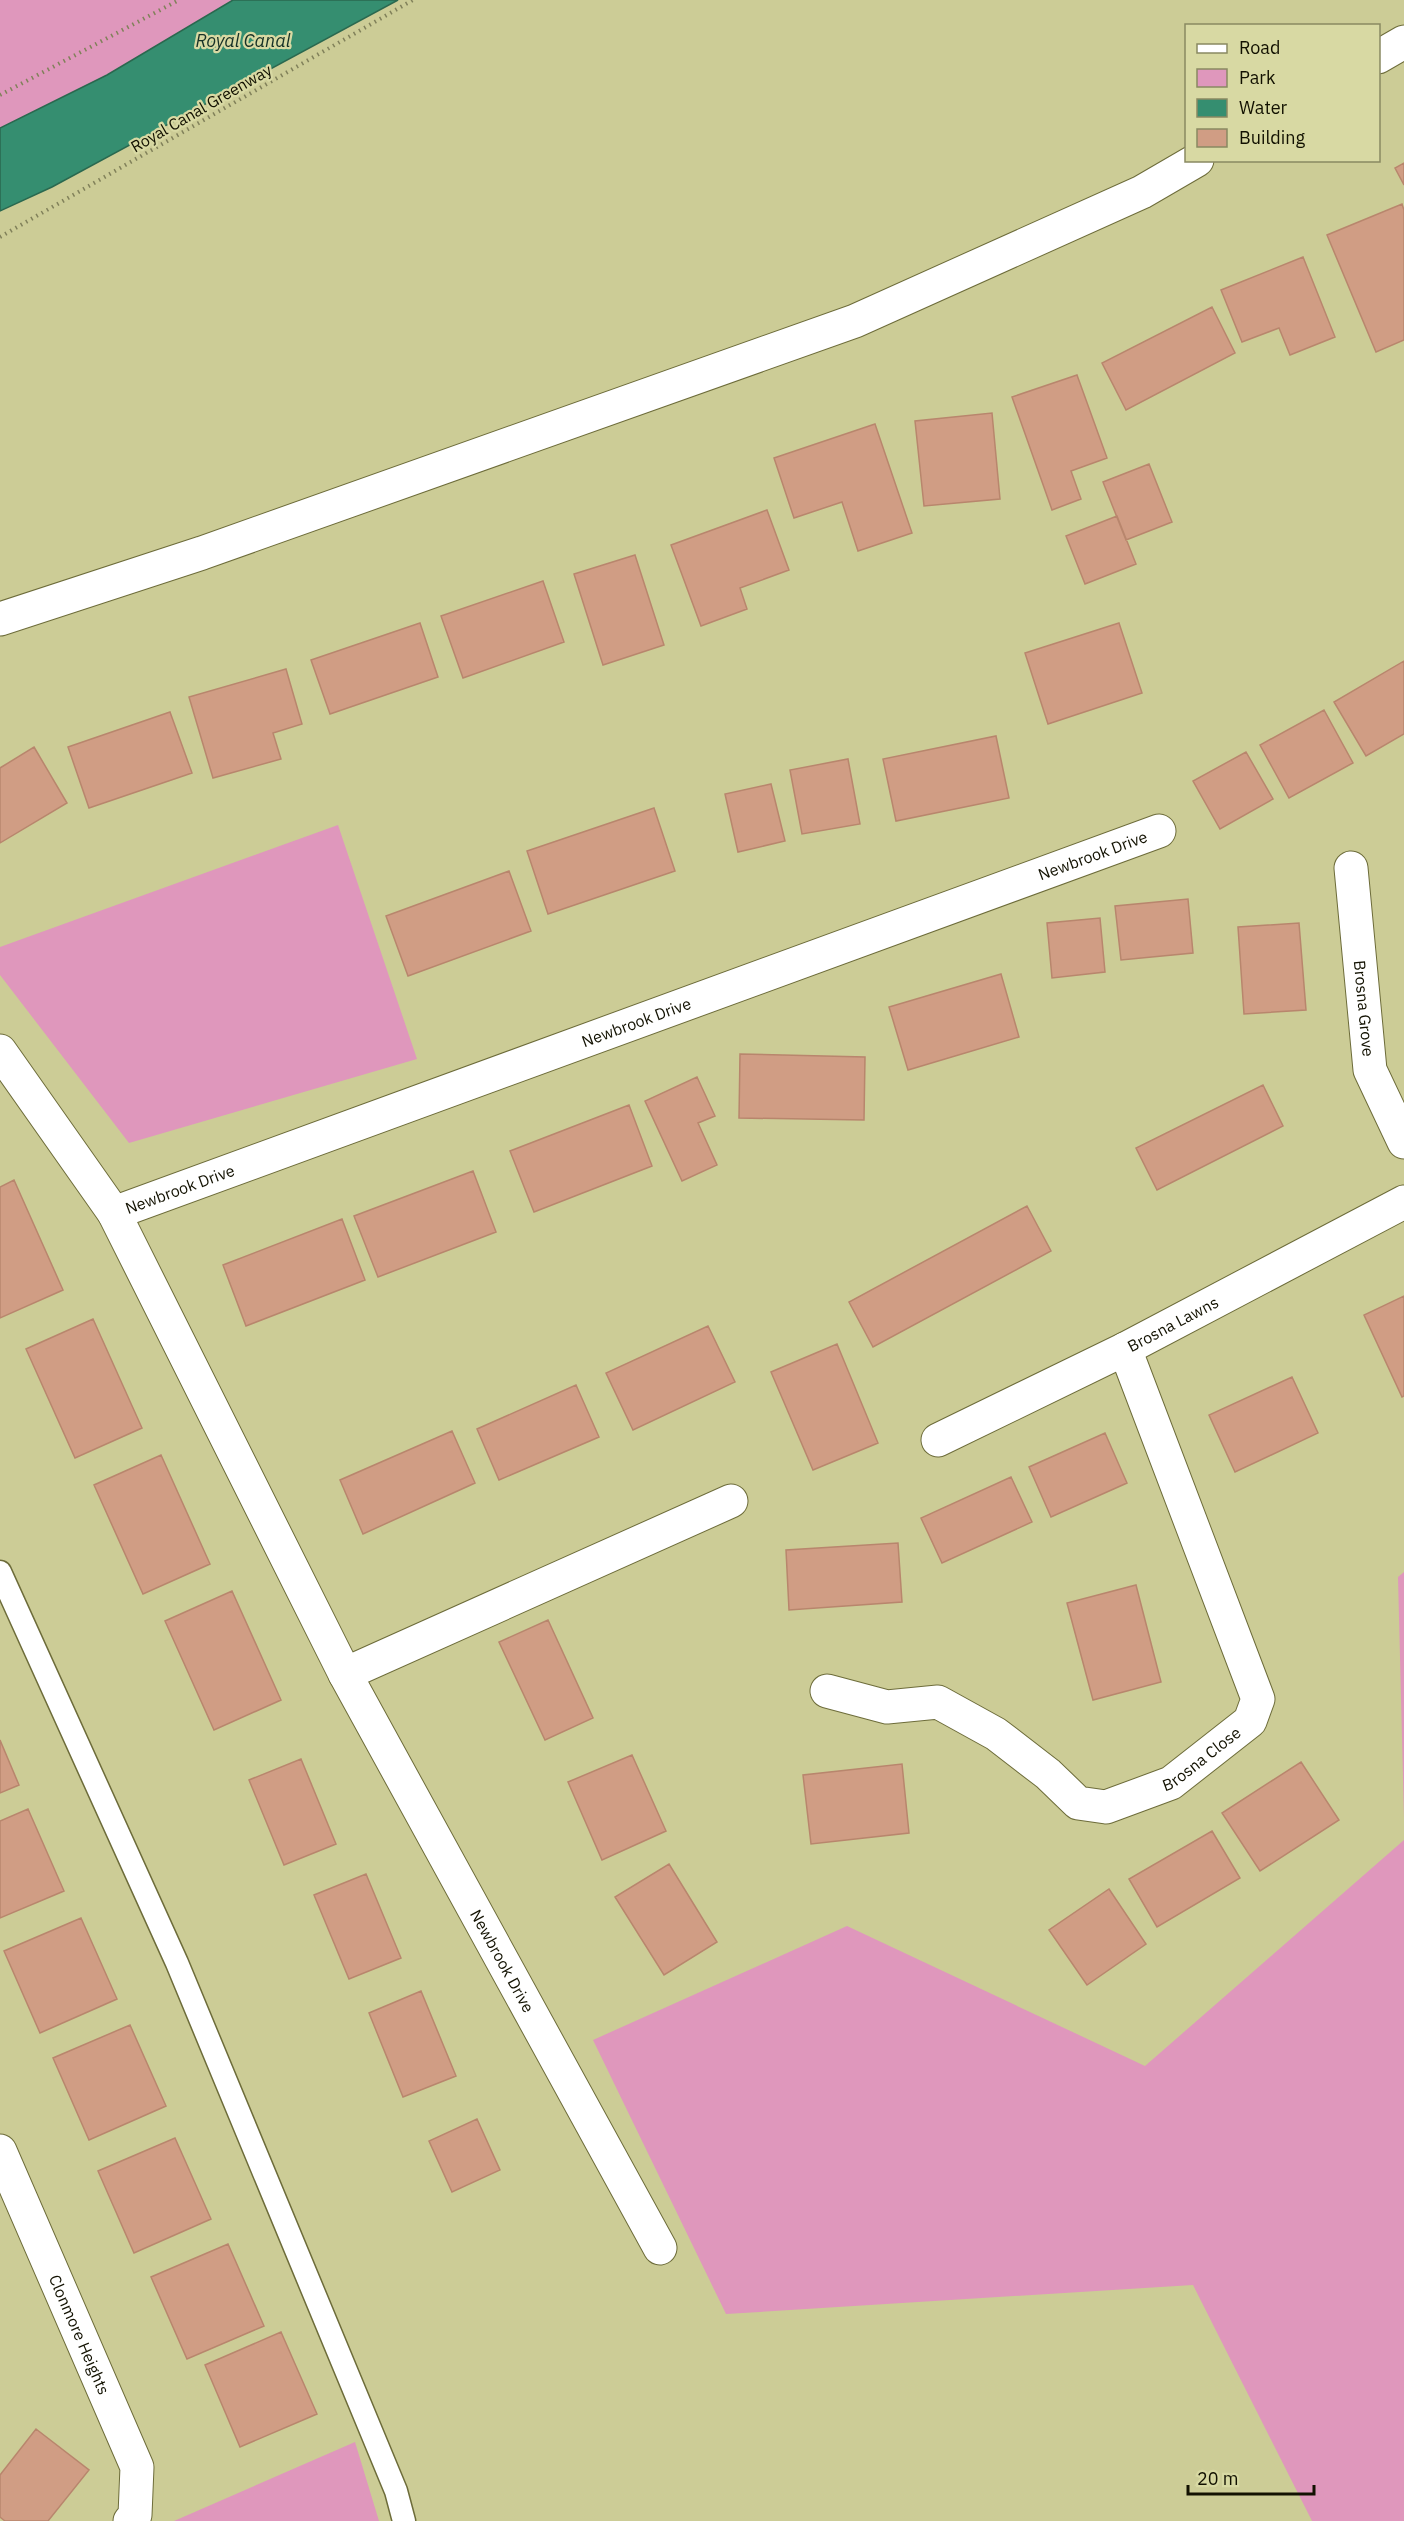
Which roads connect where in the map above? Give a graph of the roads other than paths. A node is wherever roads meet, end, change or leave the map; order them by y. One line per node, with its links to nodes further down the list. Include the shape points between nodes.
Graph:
1 (1404, 42): 2 (street)
2 (1380, 56)
3 (1194, 162): 4 (street, via 1142,192 855,321 213,549)
4 (0, 619)
5 (1159, 831): 10 (street, Newbrook Drive)
6 (1351, 868): 8 (street, Brosna Grove, via 1370,1070)
7 (0, 1051): 10 (street, Newbrook Drive)
8 (1404, 1142)
9 (1404, 1202): 11 (street, Brosna Lawns)
10 (114, 1213): 15 (street, Newbrook Drive)
11 (1125, 1349): 12 (street, Brosna Lawns); 16 (street, Brosna Close, via 1258,1699 1250,1721 1171,1783 1106,1807 1078,1803 996,1734 938,1702 887,1707)
12 (938, 1440)
13 (731, 1501): 15 (street)
14 (0, 1572): 20 (lane, via 177,1962 396,2491)
15 (345, 1674): 18 (street, Newbrook Drive)
16 (827, 1691)
17 (0, 2151): 19 (street, Clonmore Heights, via 137,2467 135,2515)
18 (660, 2248)
19 (130, 2521)
20 (404, 2521)

